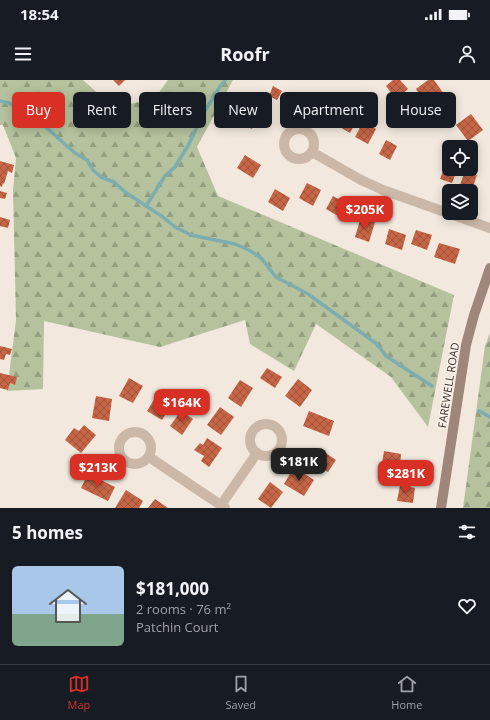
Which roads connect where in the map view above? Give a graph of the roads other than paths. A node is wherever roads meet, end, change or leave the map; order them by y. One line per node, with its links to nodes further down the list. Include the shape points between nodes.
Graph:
1 (312, 152): 2 (street, via 383,190)
2 (490, 228)
3 (490, 268): 7 (street, FAREWELL ROAD, via 466,345)
4 (257, 452): 6 (street)
5 (149, 457): 6 (street)
6 (223, 507)
7 (441, 508)

